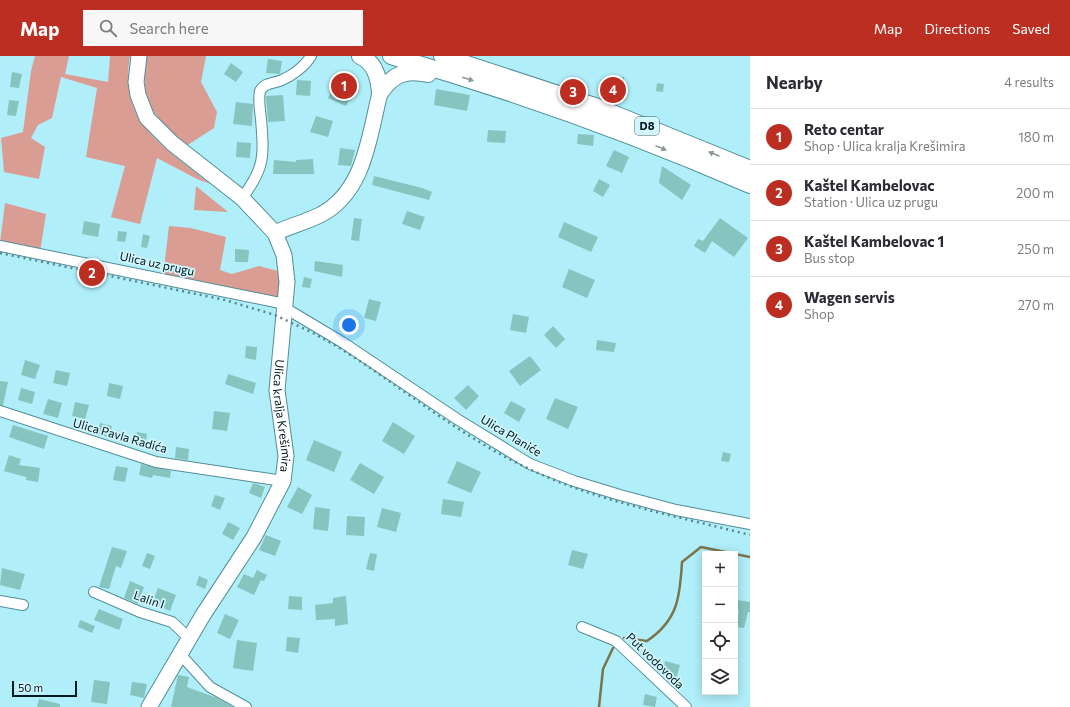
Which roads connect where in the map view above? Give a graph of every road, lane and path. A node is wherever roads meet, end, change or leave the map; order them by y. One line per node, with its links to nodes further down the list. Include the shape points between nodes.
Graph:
1 (139, 56): 10 (street, Ulica kralja Krešimira, via 136,82 147,118 172,143)
2 (311, 56): 10 (street, via 292,75 264,85 260,91 264,146 255,181)
3 (360, 56): 7 (main road, via 371,63 376,72)
4 (391, 56): 6 (main road, D8)
5 (444, 56): 8 (main road, D8, one-way to 5, via 595,106)
6 (450, 73): 7 (main road, via 433,76 403,73 388,82); 9 (main road, D8, one-way to 9, via 598,124)
7 (380, 93): 11 (street, via 359,172 351,188 342,199 320,215)
8 (750, 168)
9 (750, 185)
10 (242, 198): 11 (street, Ulica kralja Krešimira)
11 (275, 233): 13 (street, Ulica kralja Krešimira, via 281,245 286,268)
12 (0, 246): 13 (street, Ulica uz prugu)
13 (285, 306): 15 (street, Ulica kralja Krešimira, via 277,390 286,456); 16 (street, Ulica Planiće, via 530,464 620,495 676,510)
14 (0, 411): 15 (street, Ulica Pavla Radića, via 156,462)
15 (283, 481): 21 (street, Ulica kralja Krešimira, via 254,537)
16 (750, 524)
17 (94, 592): 21 (street, Lalin I, via 140,612 172,622)
18 (0, 601): 19 (street)
19 (23, 605)
20 (582, 627): 25 (street, Put vodovoda, via 616,641)
21 (190, 639): 22 (street, Ulica kralja Krešimira)
22 (180, 654): 23 (street, Ulica kralja Krešimira); 24 (street, via 210,687)
23 (149, 707)
24 (246, 707)
25 (686, 707)

